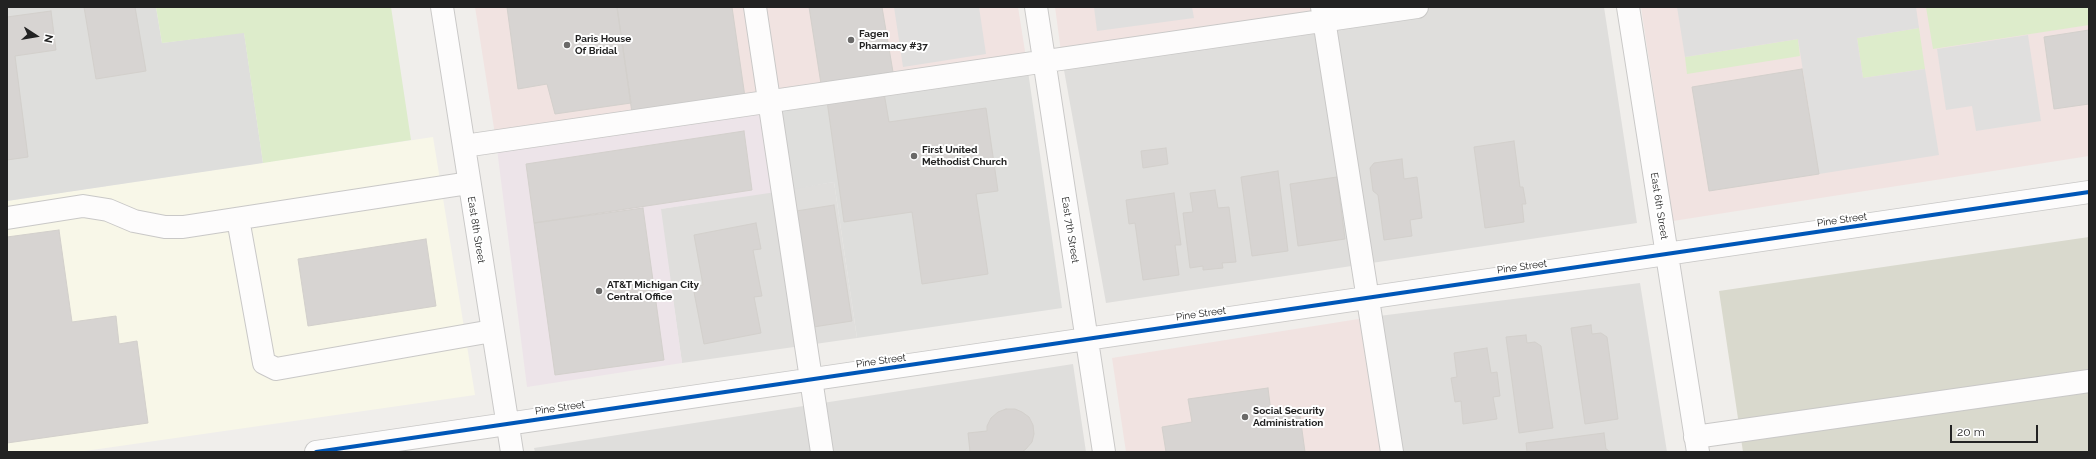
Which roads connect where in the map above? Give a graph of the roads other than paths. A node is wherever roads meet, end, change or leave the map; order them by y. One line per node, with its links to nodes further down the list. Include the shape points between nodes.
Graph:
1 (442, 7): 9 (street, East 8th Street)
2 (755, 7): 8 (street)
3 (1036, 7): 7 (street, East 7th Street)
4 (1418, 7): 6 (street)
5 (1628, 7): 14 (street, East 6th Street)
6 (1323, 14): 7 (street); 15 (street)
7 (1045, 62): 8 (street); 17 (street, East 7th Street)
8 (770, 102): 9 (street); 18 (street)
9 (464, 146): 10 (street, East 8th Street)
10 (469, 183): 13 (street); 16 (street, East 8th Street)
11 (2089, 192): 14 (street, Pine Street)
12 (7, 218): 13 (street, via 83,206 108,210 134,221 165,227)
13 (238, 219): 16 (street, via 264,363 276,369)
14 (1667, 254): 15 (street, Pine Street); 21 (street, East 6th Street)
15 (1367, 298): 17 (street, Pine Street); 26 (street)
16 (492, 331): 20 (street, East 8th Street)
17 (1087, 339): 18 (street, Pine Street); 25 (street, East 7th Street)
18 (811, 380): 20 (street, Pine Street); 24 (street)
19 (2089, 381): 21 (street)
20 (507, 424): 22 (street, Pine Street); 23 (street, East 8th Street)
21 (1697, 444)
22 (316, 452)
23 (512, 452)
24 (822, 452)
25 (1104, 452)
26 (1392, 452)

